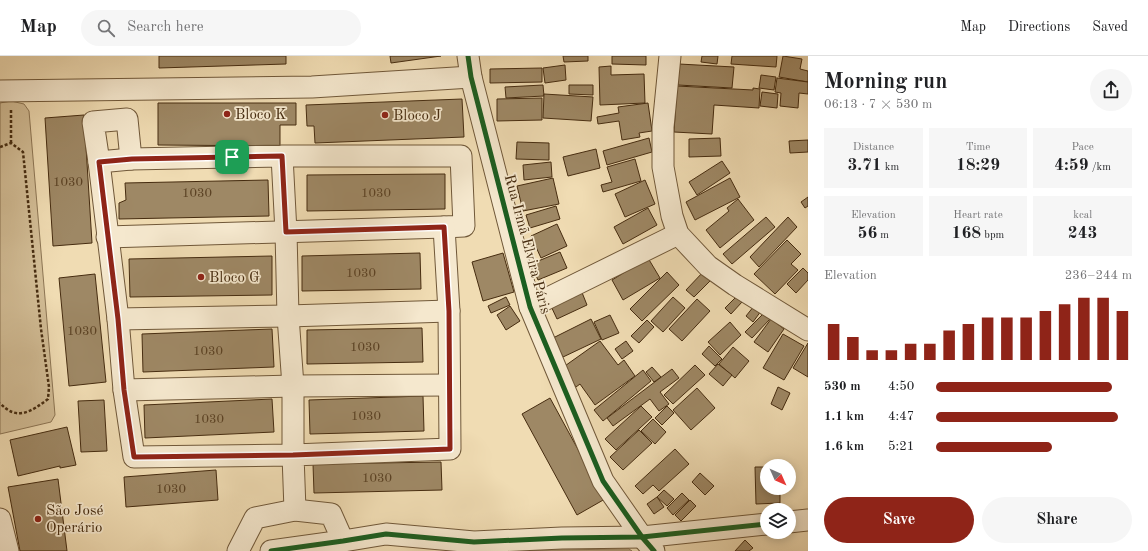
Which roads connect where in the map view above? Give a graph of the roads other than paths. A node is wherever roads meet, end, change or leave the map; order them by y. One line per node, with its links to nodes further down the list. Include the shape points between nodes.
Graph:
1 (468, 56): 3 (street, Rua Irmã Elvira Páris)
2 (670, 56): 10 (street, via 663,127 663,167)
3 (471, 77): 4 (street, via 312,87); 12 (street, Rua Irmã Elvira Páris)
4 (6, 99)
5 (282, 156): 6 (street); 8 (street, via 461,156 464,226); 9 (street)
6 (132, 159): 7 (street); 7 (street, via 127,119 93,122)
7 (99, 162): 11 (street)
8 (444, 227): 9 (street); 13 (street)
9 (286, 232): 11 (street); 14 (street)
10 (678, 234): 12 (street); 16 (street, via 708,266)
11 (107, 237): 15 (street)
12 (530, 307): 27 (street, Rua Irmã Elvira Páris, via 603,481)
13 (449, 311): 14 (street); 17 (street)
14 (288, 316): 15 (street); 18 (street)
15 (118, 319): 19 (street)
16 (808, 330)
17 (449, 385): 18 (street); 20 (street, via 450,449)
18 (293, 386): 19 (street); 20 (street)
19 (124, 390): 20 (street, via 134,457)
20 (293, 455): 21 (street)
21 (295, 510): 26 (street, via 331,514); 29 (street, via 255,518)
22 (0, 519): 28 (street)
23 (808, 520): 24 (street)
24 (796, 521)
25 (760, 525): 27 (street)
26 (343, 541): 27 (street, via 386,534 474,542 562,538); 30 (street)
27 (648, 544)
28 (8, 551)
29 (238, 551)
30 (271, 551)

